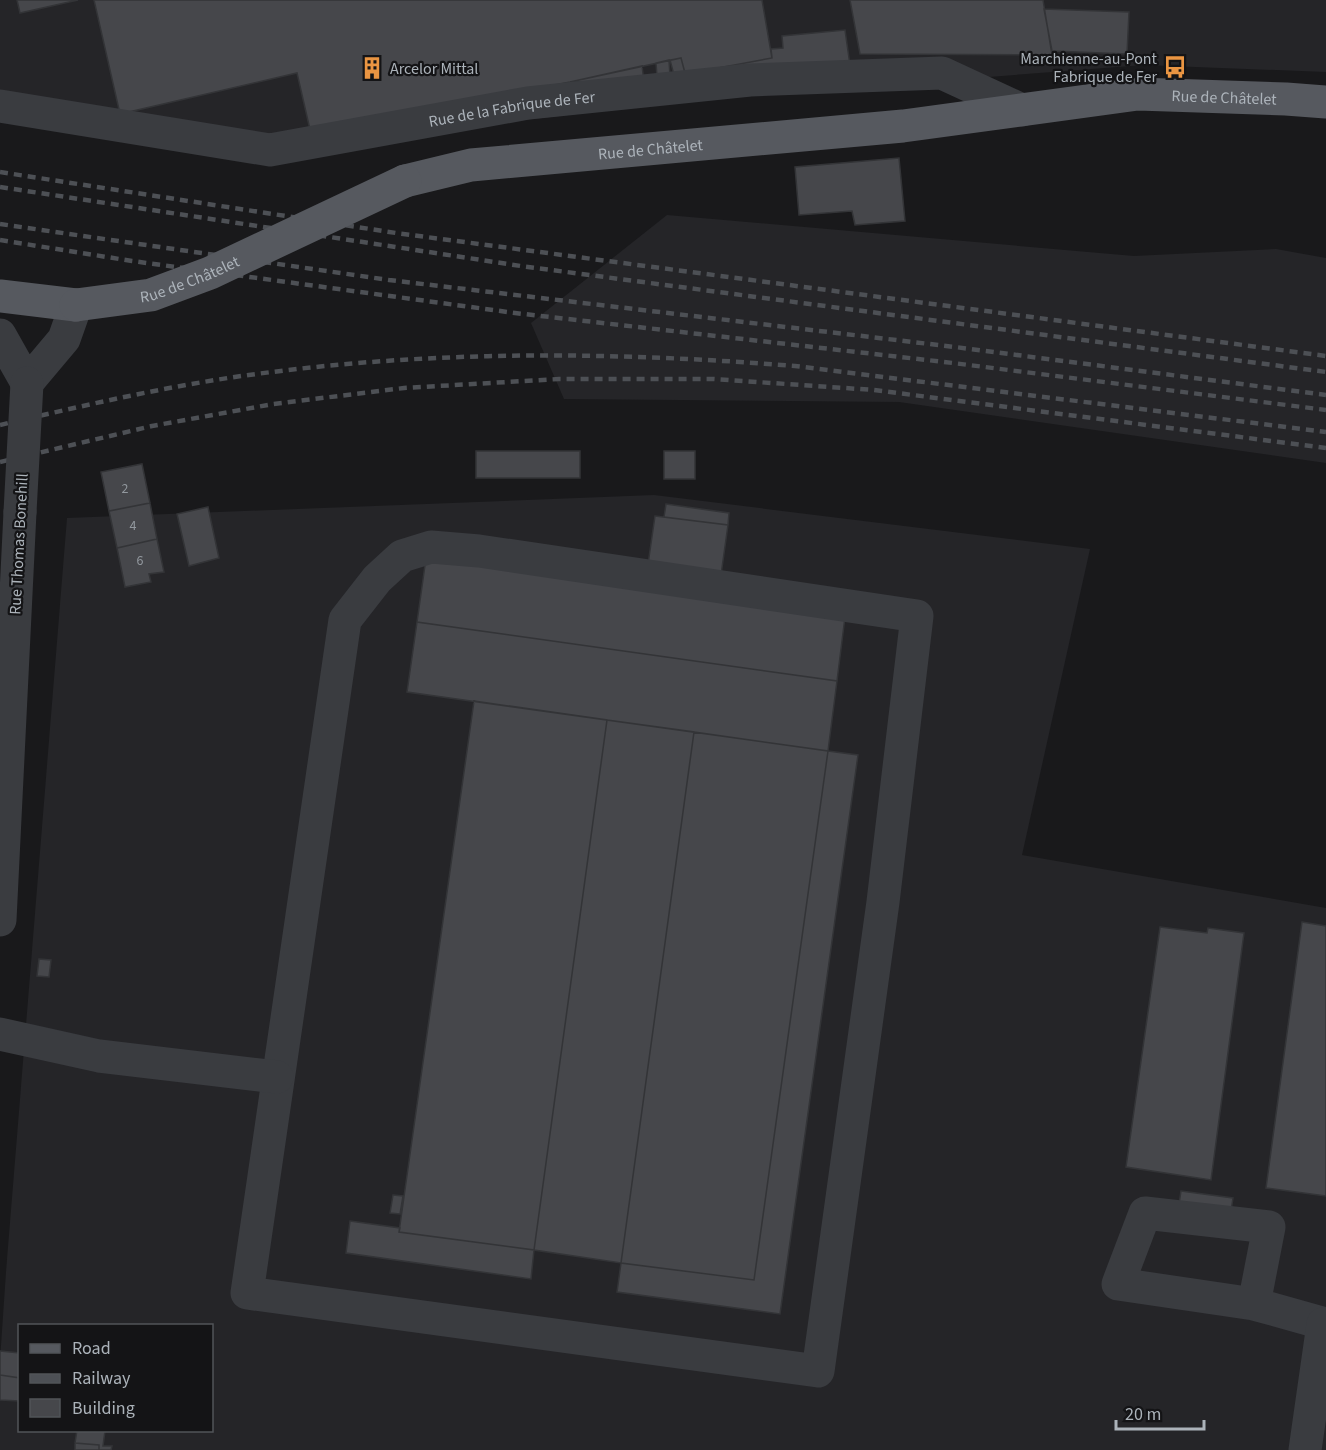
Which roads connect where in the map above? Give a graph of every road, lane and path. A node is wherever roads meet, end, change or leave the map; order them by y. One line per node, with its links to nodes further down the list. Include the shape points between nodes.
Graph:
1 (1326, 102): 3 (main road, Rue de Châtelet, via 1138,94)
2 (0, 106): 3 (street, Rue de la Fabrique de Fer, via 270,150 528,103 750,80 942,73)
3 (1022, 110): 4 (main road, Rue de Châtelet, bridge, via 903,126 471,165 405,181 210,273 151,295)
4 (76, 305): 5 (main road, Rue de Châtelet); 7 (street, via 64,339)
5 (1, 306)
6 (0, 335): 7 (street)
7 (27, 383): 8 (street, Rue Thomas Bonehill, bridge)
8 (0, 920)
9 (0, 1034): 10 (street, via 99,1056)
10 (278, 1077): 10 (street, via 247,1293 818,1371 883,902 917,616 479,551 431,547 402,556 376,579 345,620)
11 (1254, 1304): 11 (street, via 1118,1284 1145,1214 1269,1227); 12 (street)
12 (1324, 1324): 13 (street)
13 (1305, 1450)

